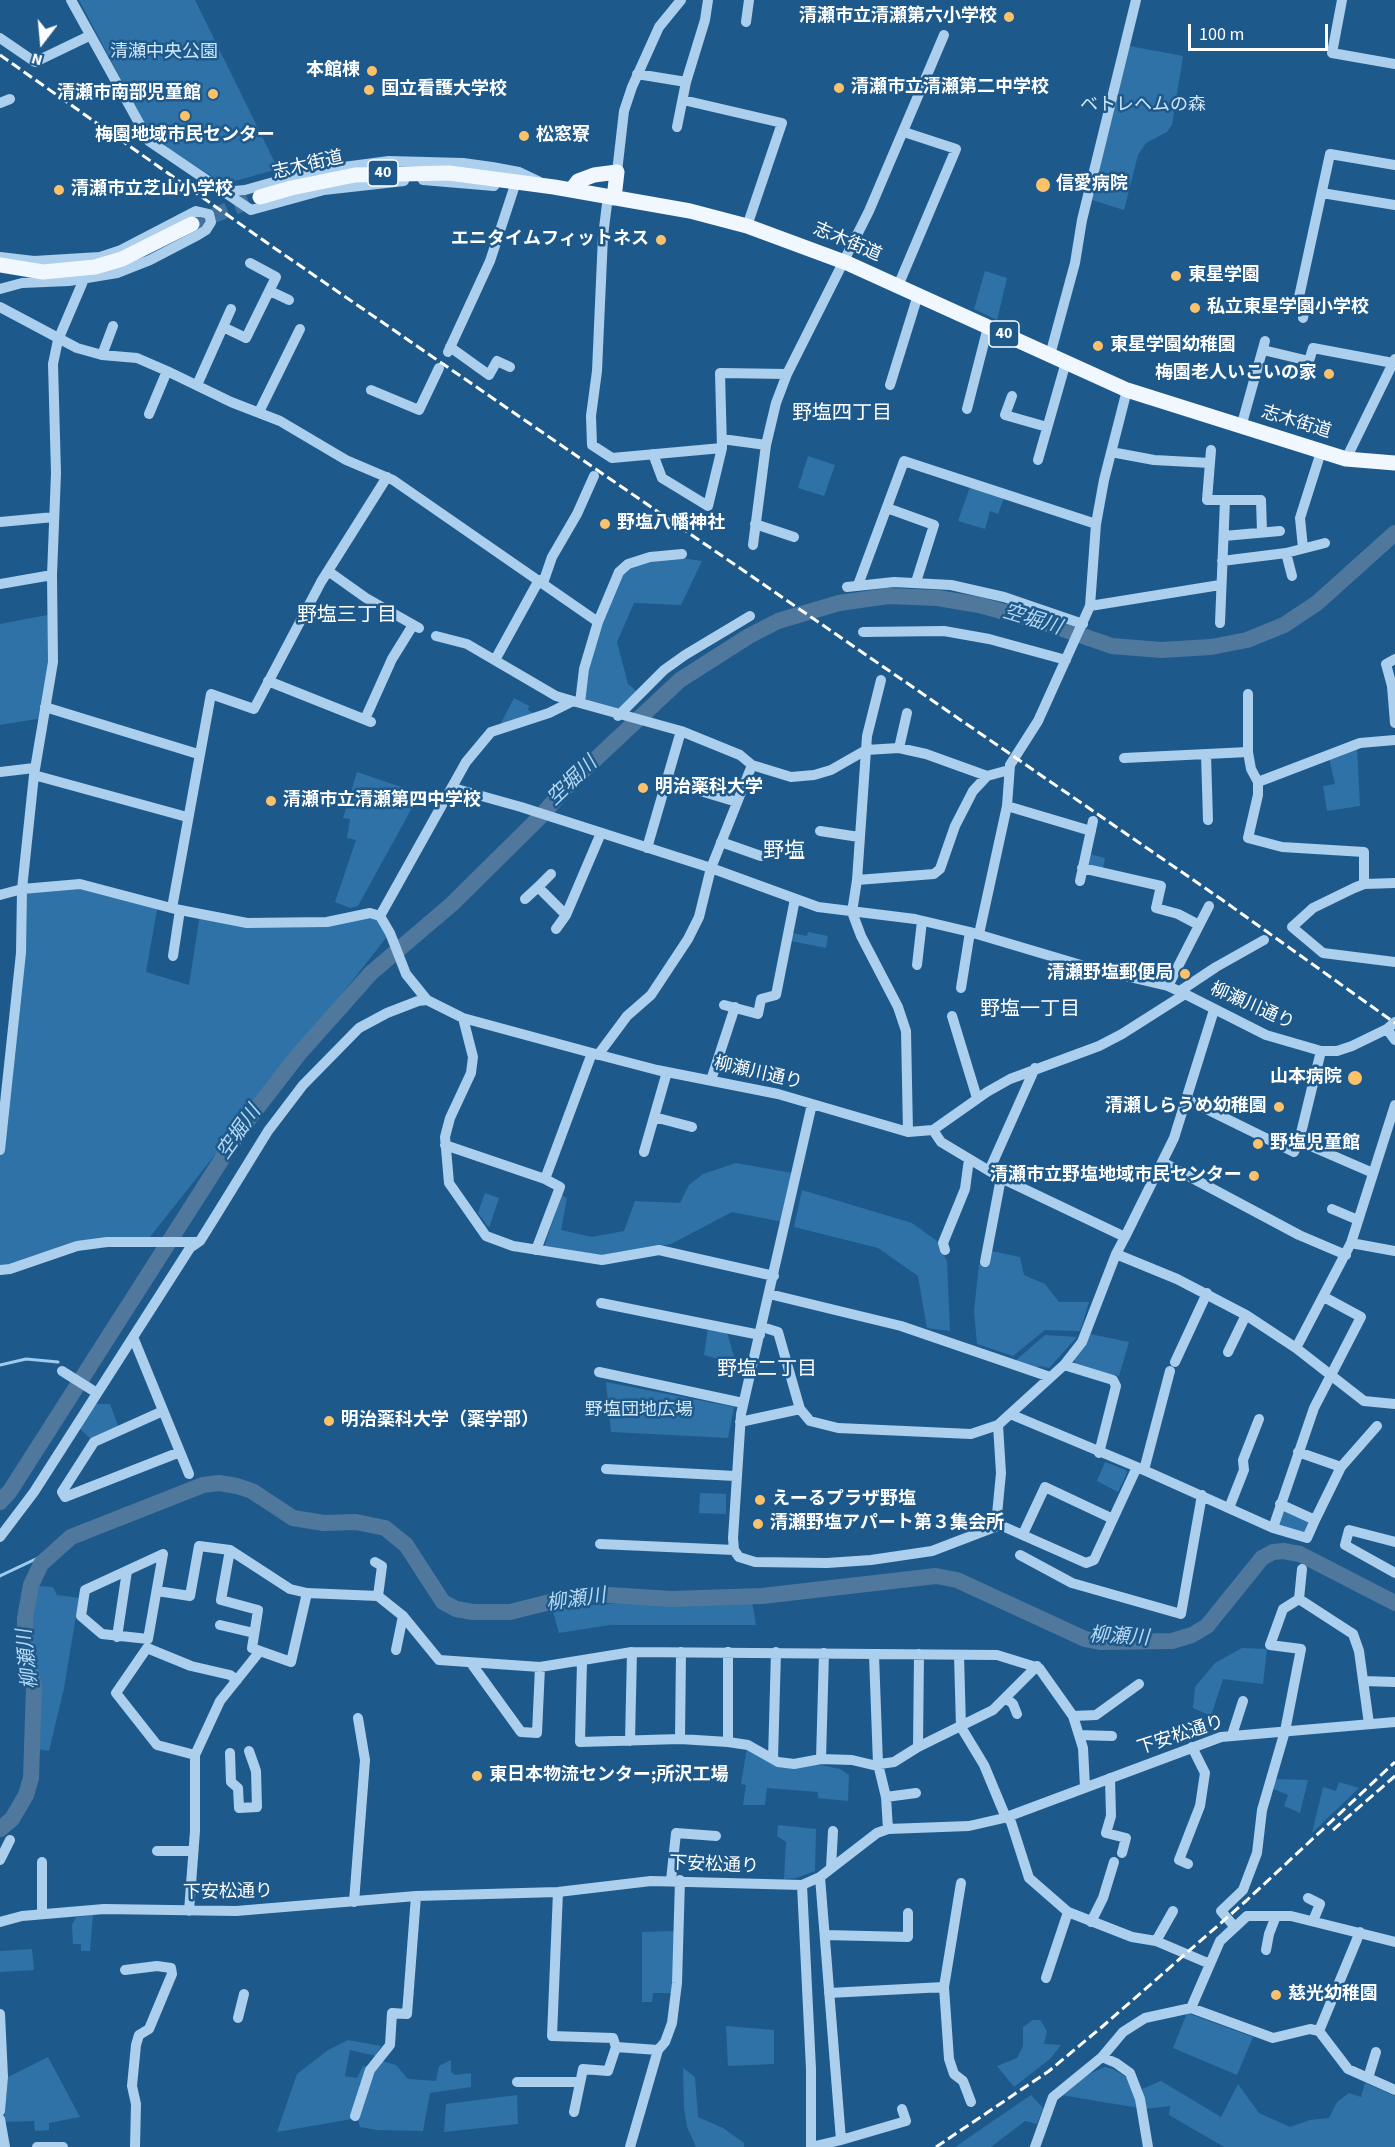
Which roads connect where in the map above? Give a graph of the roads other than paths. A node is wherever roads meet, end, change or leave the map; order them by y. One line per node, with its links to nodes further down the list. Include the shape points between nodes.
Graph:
1 (71, 0): 9 (street)
2 (681, 0): 12 (street, via 658,27)
3 (708, 0): 13 (street)
4 (749, 0): 7 (street)
5 (1136, 0): 51 (street)
6 (1342, 0): 11 (street, via 1332,53)
7 (746, 22)
8 (944, 35): 16 (street)
9 (89, 36): 10 (street, via 35,62); 23 (street, via 149,141)
10 (0, 38)
11 (1395, 64)
12 (637, 74): 13 (street); 18 (street, via 624,111)
13 (686, 82): 14 (street)
14 (683, 100): 15 (street); 30 (street, via 782,123)
15 (677, 128)
16 (904, 132): 32 (street); 37 (street, via 956,149)
17 (1395, 165): 24 (street, via 1330,154)
18 (617, 172): 22 (main road, via 578,181); 26 (main road)
19 (516, 182): 20 (main road, 志木街道 / 40); 25 (main road, 志木街道 / 40, via 449,173 389,172 322,181); 28 (street, via 502,187 417,180 356,185); 54 (street, via 490,261 449,350 489,375 497,361)
20 (554, 187): 21 (street, via 492,166 389,161 313,171); 22 (main road, 志木街道 / 40)
21 (245, 190): 23 (street); 28 (street)
22 (571, 190): 26 (main road, 志木街道 / 40)
23 (224, 192): 28 (street)
24 (1322, 193): 27 (street); 44 (street, via 1299,297 1305,307)
25 (260, 197)
26 (611, 197): 30 (main road, 志木街道 / 40); 73 (street, via 603,236 592,445 612,458)
27 (1395, 205)
28 (247, 208)
29 (192, 224): 35 (main road, via 122,259 95,267)
30 (747, 226): 32 (main road, 志木街道 / 40)
31 (0, 257): 36 (street, via 34,261 100,257 195,211 208,214 211,222 206,230 150,260 117,273)
32 (843, 261): 37 (main road, 志木街道 / 40); 57 (street)
33 (250, 263): 39 (street, via 276,277)
34 (0, 265): 35 (main road)
35 (43, 272): 38 (street, via 17,277)
36 (84, 279): 38 (street); 49 (street)
37 (898, 286): 40 (main road, 志木街道 / 40)
38 (0, 287)
39 (270, 291): 41 (street); 46 (street, via 246,339)
40 (918, 296): 47 (main road, 志木街道 / 40); 59 (street)
41 (289, 300)
42 (0, 307): 49 (street)
43 (231, 309): 46 (street)
44 (1302, 318)
45 (113, 326): 50 (street)
46 (223, 327): 58 (street)
47 (988, 327): 51 (main road, 志木街道 / 40); 63 (street)
48 (300, 329): 64 (street)
49 (58, 340): 50 (street); 82 (street, via 52,380)
50 (102, 355): 56 (street, via 137,357)
51 (1050, 355): 53 (main road, 志木街道 / 40)
52 (1394, 361): 67 (street, via 1312,348 1309,361 1264,345); 74 (street)
53 (1066, 363): 61 (main road, 志木街道 / 40); 66 (street)
54 (510, 367)
55 (439, 368): 60 (street, via 419,410)
56 (167, 370): 58 (street); 65 (street)
57 (787, 374): 68 (street, via 720,373); 69 (street)
58 (197, 385): 64 (street)
59 (890, 385)
60 (372, 390)
61 (1127, 390): 67 (main road, 志木街道 / 40); 71 (street)
62 (1012, 396): 66 (street, via 1005,415)
63 (967, 409)
64 (260, 412): 79 (street, via 346,460)
65 (148, 414)
66 (1047, 427): 75 (street)
67 (1241, 427): 72 (main road, 志木街道 / 40)
68 (722, 443): 69 (street); 73 (street); 73 (street, via 708,506 662,478)
69 (766, 445): 84 (street)
70 (1211, 450): 76 (street)
71 (1112, 452): 76 (street, via 1154,460); 85 (street)
72 (1321, 452): 74 (main road, 志木街道 / 40); 92 (street, via 1300,518)
73 (653, 454)
74 (1346, 459): 77 (main road, 志木街道 / 40)
75 (1038, 460)
76 (1210, 463): 80 (street, via 1207,500)
77 (1395, 463)
78 (594, 476): 99 (street)
79 (390, 479): 96 (street); 99 (street)
80 (1225, 500): 87 (street, via 1261,500); 88 (street)
81 (887, 508): 85 (street, via 904,461); 100 (street, via 934,525); 102 (street)
82 (54, 517): 83 (street); 97 (street)
83 (0, 522)
84 (755, 524): 89 (street); 91 (street)
85 (1096, 524): 105 (street)
86 (1280, 531): 87 (street)
87 (1262, 532): 88 (street)
88 (1224, 536): 95 (street)
89 (794, 537)
90 (1325, 543): 92 (street)
91 (753, 545)
92 (1303, 548): 93 (street)
93 (1286, 553): 95 (street); 98 (street)
94 (682, 554): 107 (street, via 628,564 619,572)
95 (1222, 561): 103 (street)
96 (328, 571): 116 (street); 116 (street, via 416,626 392,659 368,720)
97 (52, 575): 101 (street); 119 (street, via 54,662)
98 (1292, 576)
99 (541, 581): 107 (street); 113 (street)
100 (916, 582): 102 (street); 109 (street, via 1004,597)
101 (0, 584)
102 (858, 585): 104 (street)
103 (1220, 585): 105 (street); 108 (street)
104 (847, 587)
105 (1090, 606): 109 (street)
106 (750, 616): 121 (street, via 678,660)
107 (598, 622): 118 (street)
108 (1220, 623)
109 (1083, 624): 114 (street)
110 (863, 632): 114 (street, via 944,631)
111 (436, 636): 113 (street, via 467,644)
112 (1395, 659): 122 (street, via 1386,664)
113 (495, 660): 118 (street, via 556,696)
114 (1066, 660): 132 (street, via 1038,721)
115 (881, 680): 126 (street)
116 (268, 681): 128 (street, via 254,709 211,694)
117 (1248, 694): 127 (street)
118 (576, 702): 121 (street); 138 (street, via 491,732 466,762)
119 (45, 707): 128 (street); 134 (street)
120 (907, 713): 125 (street)
121 (620, 716): 123 (street)
122 (1395, 723)
123 (681, 731): 131 (street, via 740,755); 136 (street)
124 (1395, 740): 137 (street, via 1360,743)
125 (899, 748): 126 (street); 135 (street, via 926,753)
126 (866, 750): 131 (street, via 814,775 791,777); 145 (street)
127 (1248, 752): 129 (street); 137 (street)
128 (198, 754): 141 (street)
129 (1206, 755): 130 (street); 142 (street)
130 (1124, 758)
131 (752, 765): 139 (street)
132 (1009, 770): 135 (street); 140 (street)
133 (0, 772): 134 (street)
134 (34, 772): 141 (street); 157 (street)
135 (987, 776): 152 (street, via 973,791 940,869 934,874)
136 (667, 781): 139 (street); 147 (street)
137 (1258, 782): 155 (street, via 1248,838 1275,846 1364,852)
138 (453, 788): 144 (street); 165 (street)
139 (737, 802): 146 (street)
140 (1007, 806): 150 (street, via 1092,826); 169 (street)
141 (187, 818): 162 (street)
142 (1208, 820)
143 (820, 831): 145 (street)
144 (601, 833): 147 (street); 164 (street)
145 (859, 837): 152 (street)
146 (721, 842): 148 (street); 149 (street)
147 (647, 848): 149 (street)
148 (761, 856)
149 (711, 868): 160 (street); 184 (street, via 699,917 688,939 656,989)
150 (1082, 868): 153 (street); 167 (street, via 1161,886 1156,908)
151 (551, 874): 156 (street)
152 (857, 880): 163 (street)
153 (1080, 881)
154 (1395, 883): 155 (street)
155 (1364, 885): 172 (street, via 1313,908 1292,927 1323,953)
156 (538, 888): 159 (street); 164 (street)
157 (22, 889): 158 (street); 162 (street, via 80,884); 198 (street, via 21,953)
158 (0, 895)
159 (525, 899)
160 (795, 899): 163 (street); 187 (street, via 776,996 761,999 758,1014 729,1006)
161 (1209, 906): 167 (street)
162 (176, 909): 165 (street, via 247,923 294,924 327,922 356,914); 171 (street)
163 (852, 912): 166 (street); 195 (street, via 906,1031)
164 (566, 915): 168 (street)
165 (380, 916): 177 (street, via 406,974)
166 (922, 921): 169 (street); 173 (street)
167 (1199, 925): 174 (street)
168 (556, 929)
169 (974, 933): 174 (street); 175 (street)
170 (1264, 940): 176 (street, via 1215,967)
171 (173, 956)
172 (1395, 962)
173 (917, 965)
174 (1168, 986): 176 (street)
175 (962, 988)
176 (1183, 992): 178 (street, 柳瀬川通り); 185 (street, 柳瀬川通り, via 1099,1047)
177 (427, 1000): 180 (street, 柳瀬川通り); 209 (street, via 387,1013 359,1028 326,1060 268,1131 210,1225)
178 (1214, 1010): 183 (street, 柳瀬川通り, via 1266,1035); 189 (street)
179 (952, 1016): 188 (street)
180 (463, 1018): 184 (street, 柳瀬川通り); 197 (street, via 473,1057 471,1073 450,1119)
181 (1391, 1026): 182 (street); 183 (street, 柳瀬川通り, via 1352,1046)
182 (1395, 1040)
183 (1321, 1051): 196 (street)
184 (595, 1054): 186 (street, 柳瀬川通り); 205 (street)
185 (1035, 1068): 188 (street, 柳瀬川通り); 202 (street)
186 (667, 1072): 187 (street, 柳瀬川通り); 192 (street)
187 (711, 1080): 190 (street, 柳瀬川通り)
188 (978, 1098): 194 (street, 柳瀬川通り)
189 (1188, 1100): 196 (street, via 1294,1152); 201 (street)
190 (812, 1104): 195 (street, 柳瀬川通り); 218 (street)
191 (1395, 1105): 203 (street)
192 (654, 1117): 193 (street); 199 (street)
193 (692, 1127)
194 (933, 1130): 195 (street, 柳瀬川通り); 200 (street, via 941,1142)
195 (908, 1132)
196 (1299, 1142): 203 (street)
197 (446, 1145): 205 (street); 211 (street, via 449,1183 486,1236)
198 (0, 1150)
199 (644, 1152)
200 (969, 1159): 202 (street); 212 (street, via 965,1190 943,1243)
201 (1164, 1163): 208 (street); 215 (street, via 1262,1216)
202 (989, 1171): 204 (street)
203 (1373, 1173): 207 (street)
204 (1001, 1178): 208 (street); 216 (street)
205 (545, 1179): 211 (street, via 560,1187)
206 (1332, 1209): 207 (street)
207 (1358, 1220): 210 (street)
208 (1125, 1237): 214 (street)
209 (192, 1243): 217 (street, via 107,1242 77,1246); 225 (street)
210 (1351, 1244): 213 (street); 215 (street)
211 (536, 1250): 218 (street, via 602,1260 659,1250)
212 (945, 1250)
213 (1395, 1251)
214 (1116, 1254): 219 (street); 228 (street, via 1085,1334)
215 (1346, 1255): 221 (street)
216 (985, 1262)
217 (0, 1270)
218 (774, 1276): 220 (street)
219 (1207, 1293): 223 (street); 247 (street, via 1172,1367)
220 (769, 1294): 224 (street); 232 (street, via 901,1326)
221 (1324, 1297): 226 (street); 231 (street, via 1361,1317)
222 (601, 1303): 224 (street)
223 (1246, 1315): 226 (street); 227 (street)
224 (761, 1331): 234 (street); 236 (street, via 778,1332)
225 (133, 1337): 233 (street); 237 (street)
226 (1296, 1348): 231 (street)
227 (1228, 1352)
228 (1064, 1365): 232 (street); 245 (street, via 1113,1380 1116,1386)
229 (62, 1371): 233 (street)
230 (599, 1372): 234 (street)
231 (1330, 1374): 235 (street, via 1364,1401); 244 (street)
232 (1050, 1377): 238 (street)
233 (97, 1393): 259 (street, via 34,1492)
234 (743, 1403): 240 (street)
235 (1395, 1404)
236 (800, 1409): 240 (street); 241 (street, via 810,1420 838,1428 961,1435)
237 (163, 1411): 243 (street); 243 (street, via 94,1442 62,1492 65,1497)
238 (1010, 1414): 241 (street); 245 (street)
239 (1259, 1419): 253 (street)
240 (740, 1422): 250 (street)
241 (998, 1425): 256 (street, via 1001,1473)
242 (1377, 1426): 246 (street)
243 (180, 1452): 249 (street)
244 (1298, 1452): 246 (street); 252 (street)
245 (1099, 1453): 247 (street)
246 (1341, 1467): 255 (street)
247 (1141, 1468): 251 (street); 254 (street)
248 (606, 1469): 250 (street)
249 (189, 1474)
250 (735, 1476): 263 (street)
251 (1202, 1496): 253 (street); 264 (street, via 1181,1614 1072,1583)
252 (1280, 1504): 255 (street); 257 (street)
253 (1229, 1508): 257 (street)
254 (1113, 1519): 258 (street, via 1094,1560 1086,1563); 258 (street, via 1045,1488)
255 (1315, 1520): 257 (street, via 1307,1538)
256 (996, 1525): 258 (street); 263 (street, via 932,1551 871,1560 755,1562 744,1560)
257 (1273, 1528)
258 (1023, 1534)
259 (0, 1537)
260 (1395, 1542): 268 (street, via 1349,1530 1345,1545)
261 (600, 1544): 263 (street)
262 (230, 1550): 269 (street, via 199,1546 190,1596); 270 (street, via 290,1589); 275 (street, via 221,1600 258,1610)
263 (734, 1550)
264 (1020, 1555)
265 (375, 1562): 271 (street, via 382,1566)
266 (1302, 1569): 272 (street)
267 (127, 1571): 269 (street, via 163,1554); 276 (street); 276 (street, via 85,1590 81,1616 102,1634)
268 (1395, 1573)
269 (157, 1591): 277 (street)
270 (307, 1593): 271 (street); 279 (street, via 291,1662)
271 (378, 1596): 273 (street)
272 (1299, 1599): 293 (street, via 1353,1634); 304 (street, via 1283,1609 1270,1645 1301,1649)
273 (403, 1616): 278 (street); 289 (street, via 439,1660)
274 (220, 1625): 275 (street)
275 (254, 1633): 279 (street, via 252,1648)
276 (117, 1637): 277 (street)
277 (148, 1643): 292 (street, via 191,1666 231,1674); 315 (street, via 116,1693 157,1745)
278 (396, 1650)
279 (260, 1651): 292 (street)
280 (632, 1652): 281 (street); 288 (street); 309 (street)
281 (681, 1652): 283 (street); 308 (street)
282 (776, 1652): 283 (street); 284 (street); 316 (street)
283 (728, 1653): 310 (street)
284 (824, 1653): 285 (street); 317 (street)
285 (874, 1654): 286 (street); 318 (street)
286 (919, 1654): 287 (street); 311 (street)
287 (959, 1655): 290 (street, via 997,1655); 303 (street)
288 (582, 1661): 291 (street); 309 (street, via 580,1742)
289 (471, 1662): 291 (street); 291 (street, via 521,1732 537,1733)
290 (1037, 1666): 296 (street); 299 (street)
291 (540, 1667)
292 (237, 1680): 315 (street, via 220,1701)
293 (1363, 1681): 294 (street); 302 (street)
294 (1395, 1682)
295 (1139, 1684): 299 (street, via 1096,1715)
296 (1006, 1698): 298 (street); 303 (street, via 993,1710)
297 (1243, 1701): 306 (street)
298 (1017, 1714)
299 (1073, 1716): 305 (street)
300 (358, 1718): 343 (street, via 365,1760)
301 (1395, 1722): 302 (street, 下安松通り)
302 (1369, 1724): 304 (street, 下安松通り)
303 (960, 1727): 311 (street); 323 (street, via 984,1765)
304 (1285, 1731): 306 (street, 下安松通り); 353 (street, via 1262,1810 1257,1853 1243,1890 1221,1911)
305 (1079, 1735): 307 (street); 320 (street)
306 (1232, 1735): 312 (street, 下安松通り)
307 (1112, 1736)
308 (680, 1739): 309 (street); 310 (street)
309 (630, 1741)
310 (728, 1742): 316 (street, via 748,1745)
311 (918, 1747): 318 (street, via 894,1762)
312 (1192, 1747): 319 (street, 下安松通り); 334 (street, via 1205,1773 1200,1806 1179,1860)
313 (249, 1751): 314 (street, via 256,1771 257,1808 239,1808 238,1788 231,1782)
314 (230, 1753)
315 (195, 1755): 329 (street)
316 (773, 1759): 317 (street, via 794,1764)
317 (821, 1759): 318 (street)
318 (878, 1764): 322 (street)
319 (1110, 1778): 320 (street, 下安松通り); 330 (street, via 1111,1816 1106,1833 1126,1838)
320 (1085, 1787): 323 (street, 下安松通り)
321 (916, 1793): 322 (street)
322 (886, 1797): 324 (street)
323 (1007, 1817): 324 (street, 下安松通り, via 969,1826); 346 (street, via 1029,1878)
324 (888, 1829): 335 (street, 下安松通り)
325 (833, 1831): 335 (street)
326 (716, 1836): 337 (street, via 676,1833)
327 (10, 1839): 331 (street)
328 (157, 1851): 329 (street)
329 (193, 1851): 344 (street)
330 (1122, 1853)
331 (0, 1860)
332 (42, 1862): 348 (street)
333 (1114, 1862): 352 (street)
334 (1188, 1864)
335 (831, 1868): 336 (street, 下安松通り)
336 (820, 1877): 339 (street, 下安松通り); 355 (street)
337 (675, 1880): 339 (street, 下安松通り); 340 (street, 下安松通り); 370 (street, via 675,2007 665,2042)
338 (961, 1883): 362 (street)
339 (802, 1884): 390 (street)
340 (558, 1892): 341 (street, 下安松通り); 369 (street, via 552,2036 614,2038)
341 (416, 1896): 343 (street, 下安松通り); 381 (street, via 407,2014 392,2013 390,2045 370,2070)
342 (1308, 1898): 350 (street, via 1320,1904)
343 (354, 1902): 344 (street, 下安松通り)
344 (189, 1911): 348 (street, 下安松通り, via 120,1909)
345 (1173, 1911): 356 (street)
346 (1068, 1912): 352 (street); 361 (street)
347 (908, 1913): 355 (street, via 908,1936)
348 (42, 1914): 351 (street, 下安松通り)
349 (1276, 1916): 350 (street); 353 (street, via 1247,1916); 358 (street)
350 (1313, 1921): 354 (street)
351 (0, 1922)
352 (1091, 1922): 356 (street)
353 (1234, 1926): 359 (street, via 1220,1941)
354 (1360, 1932): 357 (street); 368 (street)
355 (825, 1935): 363 (street)
356 (1156, 1941): 359 (street)
357 (1395, 1942)
358 (1266, 1950)
359 (1210, 1964): 365 (street)
360 (125, 1970): 388 (street, via 157,1966 171,1968 172,1974 149,2029 139,2036 136,2045 132,2086 136,2104)
361 (1046, 1978)
362 (944, 1986): 363 (street); 377 (street, via 949,2059)
363 (829, 1993): 383 (street)
364 (244, 1994): 367 (street)
365 (1191, 2008): 368 (street, via 1273,2038 1310,2029); 372 (street, via 1145,2018 1123,2032)
366 (0, 2014): 379 (street)
367 (238, 2018)
368 (1318, 2031): 373 (street, via 1348,2069)
369 (616, 2047): 370 (street); 375 (street, via 608,2071 583,2069)
370 (658, 2050): 389 (street)
371 (1376, 2052): 373 (street)
372 (1102, 2057): 384 (street, via 1130,2073 1140,2099); 391 (street, via 1053,2097)
373 (1368, 2078): 376 (street)
374 (517, 2082): 375 (street)
375 (578, 2082): 380 (street)
376 (1395, 2090)
377 (971, 2103)
378 (902, 2109): 383 (street, via 906,2121)
379 (0, 2110)
380 (574, 2112)
381 (355, 2116)
382 (0, 2119): 385 (street)
383 (841, 2140): 390 (street)
384 (1147, 2143): 392 (street)
385 (5, 2147)
386 (37, 2147): 387 (street)
387 (63, 2147)
388 (135, 2147)
389 (630, 2147)
390 (811, 2147)
391 (1035, 2147)
392 (1159, 2147)

